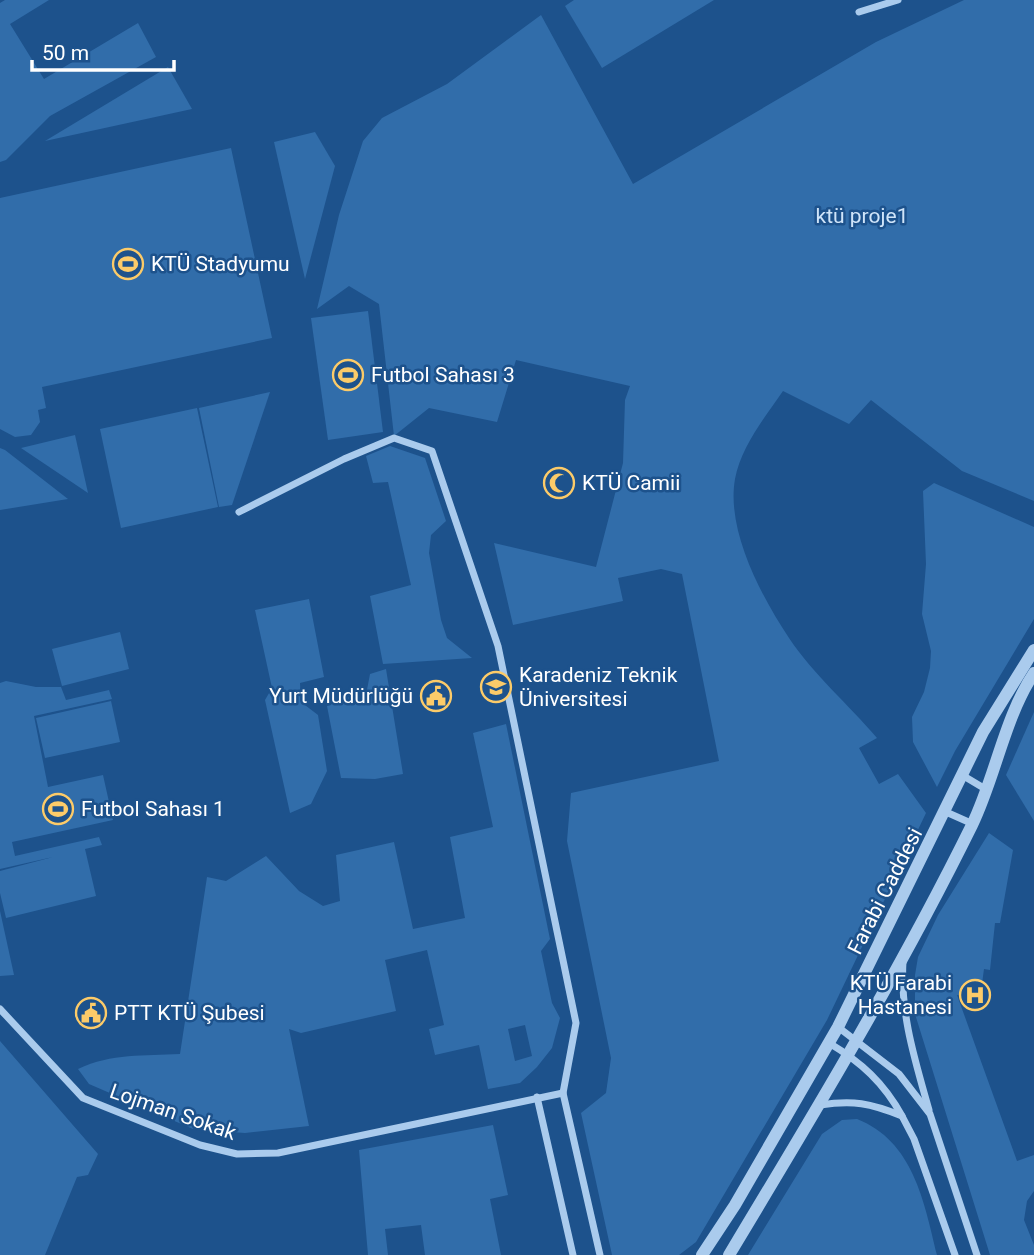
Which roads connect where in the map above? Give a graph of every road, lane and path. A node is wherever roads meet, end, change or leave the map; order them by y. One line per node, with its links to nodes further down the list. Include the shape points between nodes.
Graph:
1 (898, 0): 2 (street)
2 (859, 12)
3 (239, 512): 16 (street, via 394,438 432,451 498,646 576,1023)
4 (1034, 650): 6 (street, Farabi Caddesi)
5 (1034, 673): 7 (street)
6 (962, 775): 7 (street); 8 (street, Farabi Caddesi)
7 (987, 790): 9 (street)
8 (946, 812): 9 (street); 12 (street, Farabi Caddesi)
9 (972, 824): 10 (street)
10 (904, 952): 13 (street); 19 (street, via 901,993 906,1027)
11 (0, 1009): 17 (street, Lojman Sokak, via 83,1098 200,1145 237,1154 278,1153)
12 (838, 1027): 13 (street); 14 (street, Farabi Caddesi)
13 (859, 1040): 15 (street); 19 (street, via 899,1074)
14 (829, 1043): 15 (street); 23 (street, Farabi Caddesi)
15 (849, 1055): 18 (street); 20 (street, via 888,1091)
16 (563, 1093): 17 (street, Lojman Sokak); 22 (street)
17 (537, 1097): 21 (street)
18 (820, 1105): 20 (street, via 849,1101); 24 (street)
19 (930, 1114): 26 (street)
20 (902, 1116): 25 (street)
21 (573, 1255)
22 (600, 1255)
23 (702, 1255)
24 (729, 1255)
25 (955, 1255)
26 (977, 1255)

